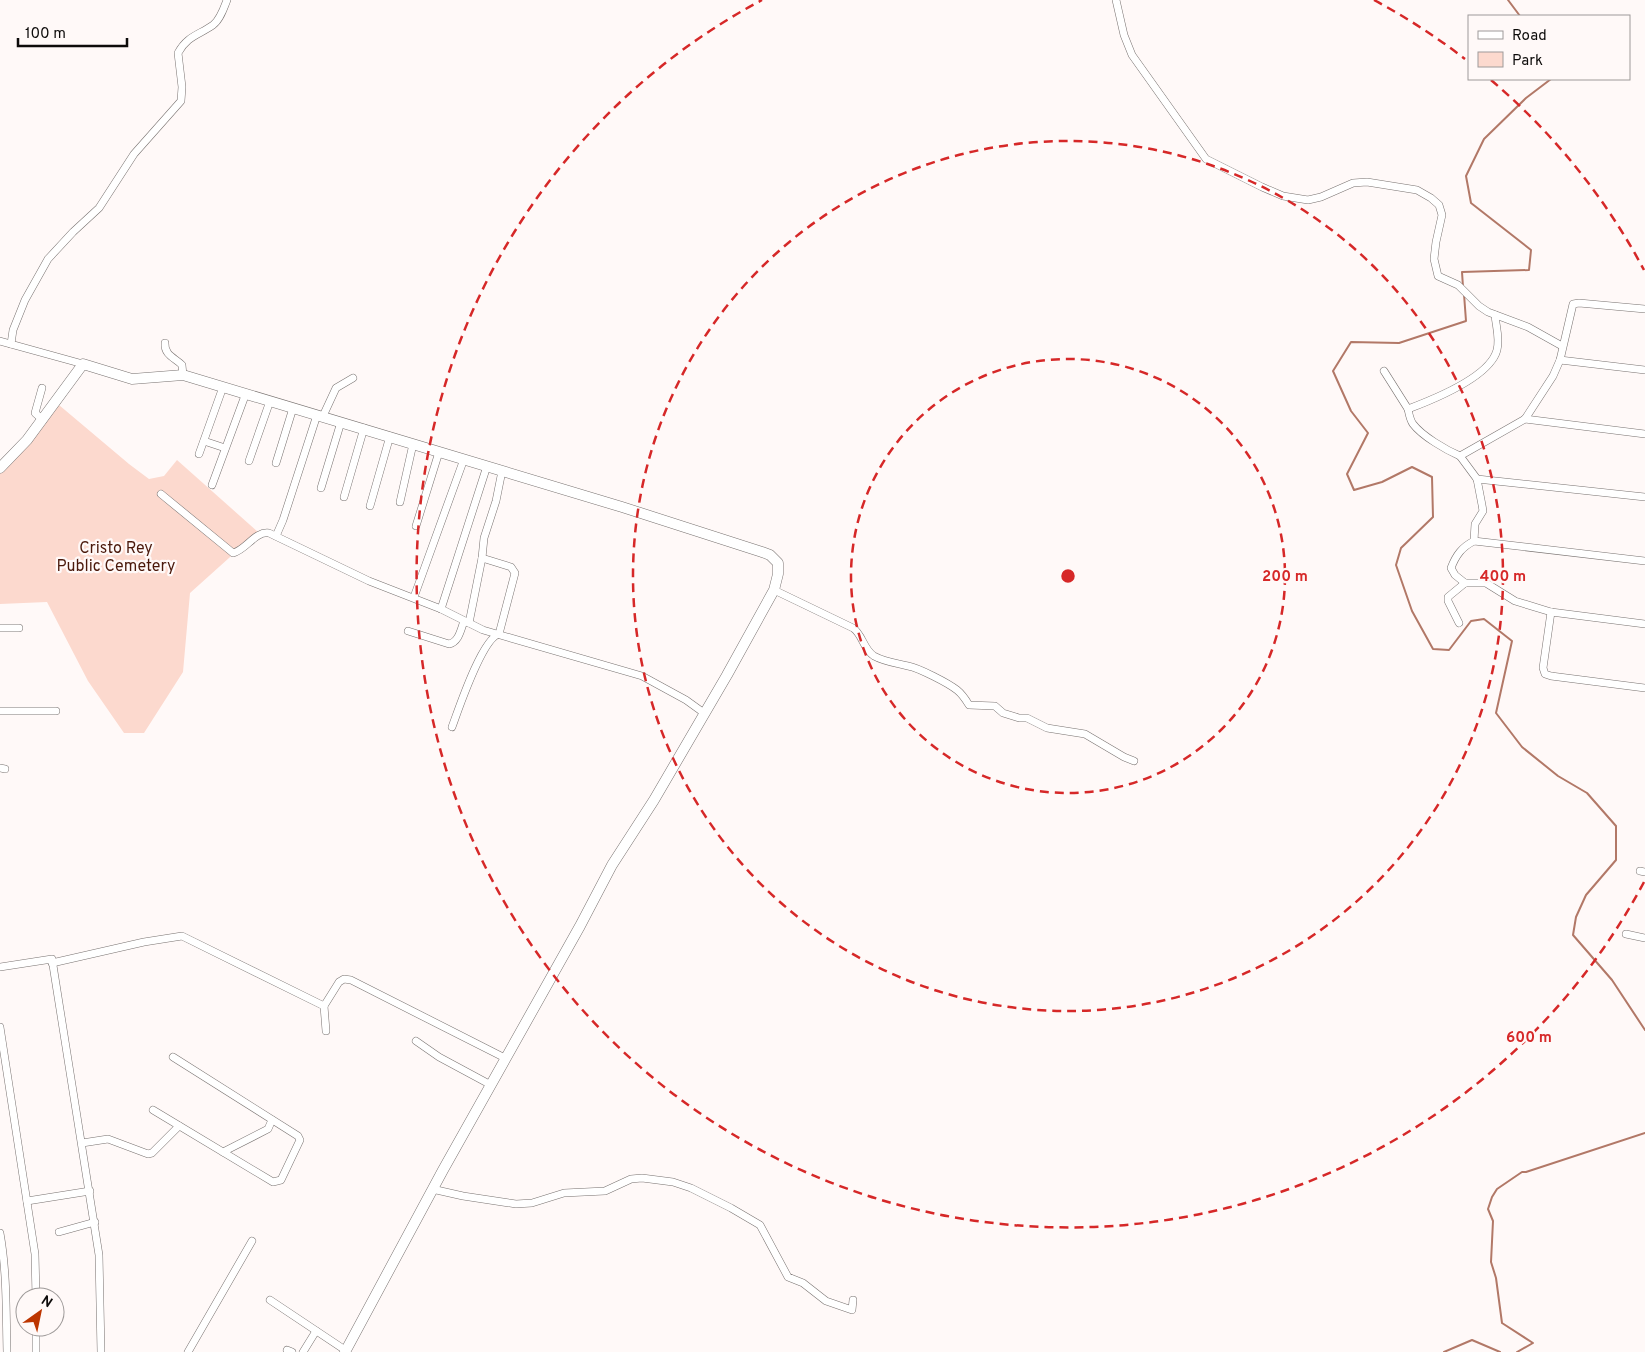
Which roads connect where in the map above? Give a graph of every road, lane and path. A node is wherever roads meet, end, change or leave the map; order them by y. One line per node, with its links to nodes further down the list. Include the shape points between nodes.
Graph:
1 (227, 0): 7 (street, via 215,23 193,35 178,53 181,101 134,154 99,208 61,244 42,268 17,319)
2 (1116, 0): 4 (street, via 1132,55 1206,159 1283,196 1300,200 1315,199 1356,182 1424,193 1437,202 1442,211 1434,259 1436,273)
3 (1645, 309): 8 (street, via 1574,303)
4 (1495, 315): 8 (street, via 1528,327); 20 (street, via 1498,346 1490,363 1455,388)
5 (0, 341): 7 (street)
6 (165, 343): 13 (street, via 169,355 182,366)
7 (11, 344): 10 (street)
8 (1562, 346): 9 (street)
9 (1560, 360): 11 (street); 22 (street)
10 (83, 364): 13 (street, via 132,379); 23 (street)
11 (1645, 370)
12 (1384, 371): 20 (street)
13 (183, 375): 15 (street)
14 (353, 378): 21 (street, via 336,388)
15 (223, 387): 17 (street); 28 (street)
16 (42, 388): 23 (street, via 35,410)
17 (246, 393): 18 (street); 30 (street)
18 (270, 401): 19 (street); 35 (street)
19 (293, 408): 21 (street); 36 (street)
20 (1408, 409): 33 (street, via 1416,427)
21 (320, 415): 24 (street); 49 (street)
22 (1525, 418): 26 (street); 33 (street)
23 (43, 420): 38 (street)
24 (341, 422): 25 (street); 42 (street)
25 (364, 428): 27 (street); 44 (street)
26 (1645, 434)
27 (390, 436): 29 (street); 47 (street)
28 (204, 441): 30 (street); 32 (street)
29 (414, 444): 31 (street); 46 (street)
30 (225, 448): 41 (street)
31 (439, 452): 34 (street); 48 (street)
32 (199, 454)
33 (1460, 456): 40 (street)
34 (464, 459): 37 (street); 55 (street)
35 (249, 461)
36 (276, 462)
37 (487, 466): 39 (street); 56 (street)
38 (0, 468)
39 (502, 471): 51 (street, via 484,538); 54 (street, via 767,553 779,566)
40 (1477, 479): 45 (street); 50 (street, via 1483,511 1474,524)
41 (212, 485)
42 (320, 488)
43 (161, 494): 49 (street, via 233,553 261,534)
44 (344, 497)
45 (1645, 497)
46 (400, 502)
47 (370, 506)
48 (416, 526)
49 (276, 536): 55 (street, via 368,581)
50 (1474, 540): 52 (street); 53 (street, via 1463,548 1451,568)
51 (482, 558): 58 (street); 64 (street, via 515,570)
52 (1645, 560)
53 (1465, 583): 57 (street, via 1486,583 1515,601); 59 (street, via 1450,595 1448,601)
54 (774, 590): 68 (street); 70 (street, via 853,628 859,632 873,656 910,666 934,677 956,690 969,705 995,706 1003,713 1027,718 1048,728 1085,734)
55 (414, 597): 56 (street)
56 (441, 609): 58 (street)
57 (1551, 612): 60 (street); 65 (street, via 1543,668 1545,674)
58 (466, 622): 63 (street, via 454,643 449,644); 64 (street)
59 (1459, 623)
60 (1645, 624)
61 (0, 628): 62 (street)
62 (19, 628)
63 (408, 631)
64 (499, 634): 68 (street, via 642,676); 69 (street, via 492,638 477,663)
65 (1645, 688)
66 (0, 711): 67 (street)
67 (56, 711)
68 (704, 713): 80 (street, via 612,865)
69 (452, 727)
70 (1134, 761)
71 (1626, 934): 72 (street)
72 (1645, 938)
73 (52, 962): 74 (street, via 50,958); 75 (street, via 182,936); 85 (street)
74 (0, 966)
75 (324, 1006): 77 (street); 80 (street, via 339,982 351,980)
76 (0, 1027): 89 (street)
77 (326, 1031)
78 (416, 1041): 81 (street)
79 (173, 1057): 83 (street)
80 (506, 1058): 81 (street)
81 (490, 1085): 87 (street)
82 (153, 1110): 84 (street)
83 (272, 1120): 86 (street, via 268,1129); 86 (street, via 300,1140 281,1180 273,1182)
84 (179, 1126): 85 (street, via 148,1154 108,1139); 86 (street)
85 (82, 1143): 88 (street)
86 (223, 1152)
87 (432, 1189): 96 (street, via 516,1204 532,1203 564,1193 605,1190 631,1179 673,1182 748,1216 760,1225 788,1277 803,1283 826,1301 852,1310); 99 (street)
88 (90, 1191): 89 (street); 90 (street)
89 (26, 1201): 94 (street, via 35,1254)
90 (95, 1222): 91 (street); 102 (street, via 100,1255)
91 (58, 1232)
92 (0, 1233): 100 (street, via 6,1282)
93 (252, 1241): 103 (street)
94 (36, 1287)
95 (270, 1300): 97 (street)
96 (853, 1300)
97 (316, 1331): 99 (street); 104 (street)
98 (36, 1337): 101 (street)
99 (345, 1351)
100 (7, 1352)
101 (36, 1352)
102 (101, 1352)
103 (188, 1352)
104 (303, 1352)

